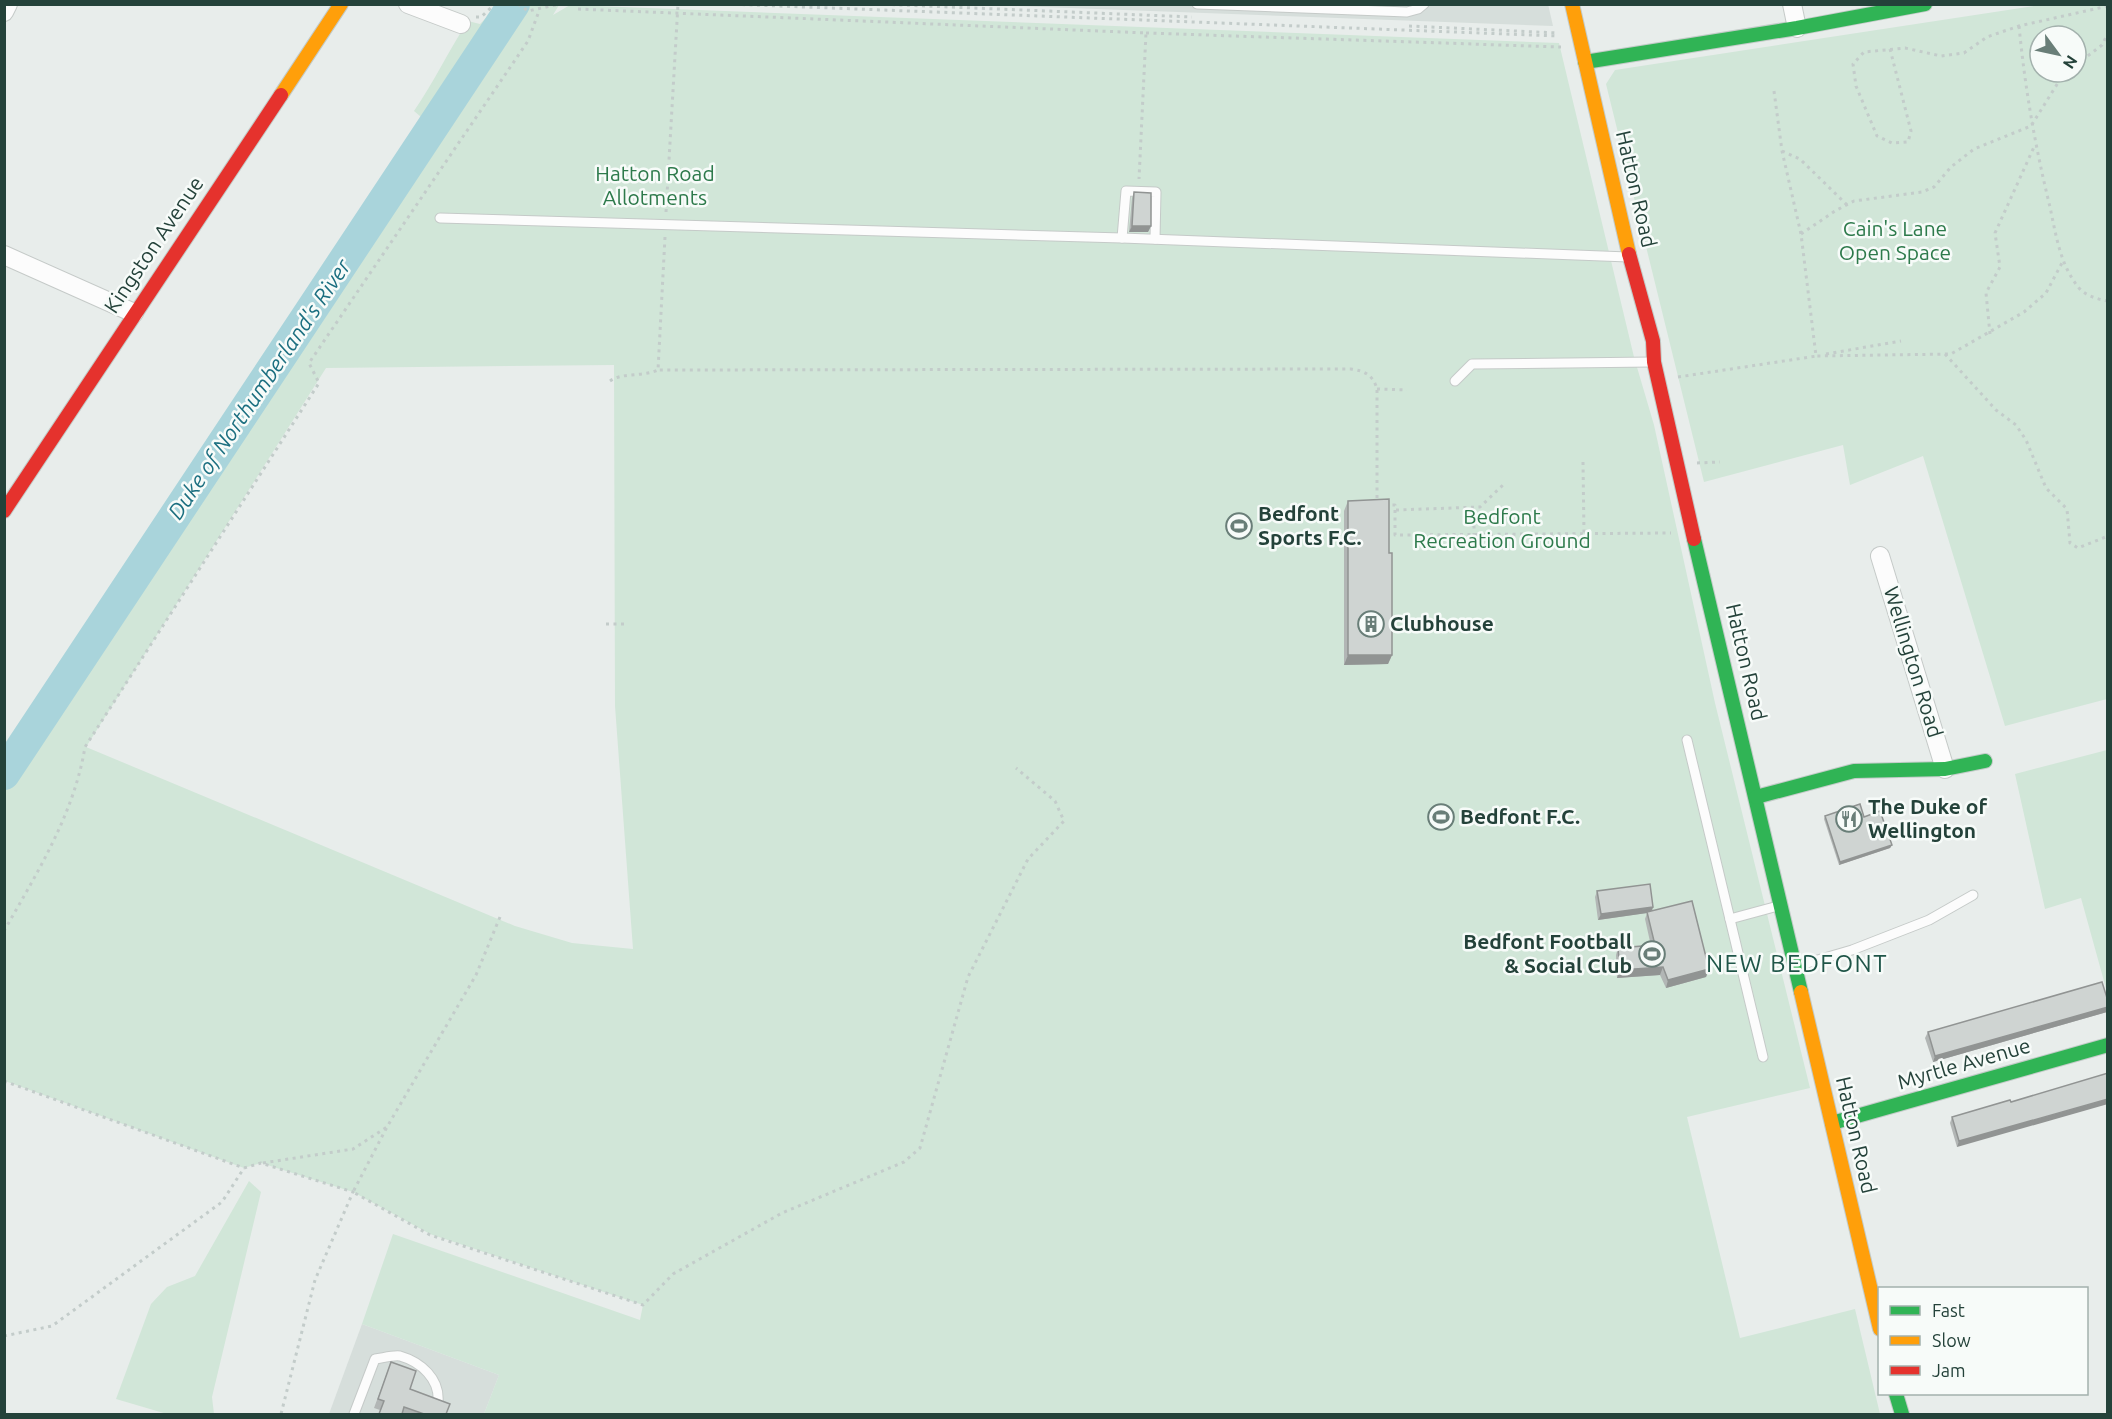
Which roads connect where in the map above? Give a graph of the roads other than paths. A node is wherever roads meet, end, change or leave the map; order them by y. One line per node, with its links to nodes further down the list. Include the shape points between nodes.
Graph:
1 (8, 4): 9 (street)
2 (341, 4): 18 (street, Kingston Avenue)
3 (408, 4): 10 (street)
4 (1197, 4): 5 (lane, via 1407,12)
5 (1424, 4)
6 (1572, 4): 12 (street, Hatton Road)
7 (1792, 4): 11 (street)
8 (1925, 4): 11 (street)
9 (4, 12)
10 (461, 24)
11 (1797, 28): 12 (street)
12 (1585, 62): 17 (street, Hatton Road)
13 (440, 218): 14 (lane)
14 (1122, 238): 15 (lane); 15 (lane, via 1126,191 1139,191 1156,192)
15 (1155, 239): 17 (lane)
16 (4, 255): 18 (street)
17 (1630, 257): 19 (street, Hatton Road, via 1653,341)
18 (134, 313): 21 (street, Kingston Avenue)
19 (1654, 362): 20 (lane, via 1472,364); 26 (street, Hatton Road)
20 (1455, 381)
21 (4, 511)
22 (1880, 556): 25 (street, Wellington Road)
23 (1687, 740): 29 (lane)
24 (1985, 761): 25 (street, Wellington Road)
25 (1945, 769): 26 (street, Wellington Road, via 1854,771)
26 (1755, 797): 28 (street, Hatton Road)
27 (1972, 895): 30 (lane, via 1929,920)
28 (1780, 906): 29 (lane); 30 (street, Hatton Road)
29 (1730, 919): 32 (lane)
30 (1795, 967): 33 (street, Hatton Road)
31 (2108, 1045): 33 (street, Myrtle Avenue)
32 (1763, 1056)
33 (1832, 1123): 34 (street, Hatton Road)
34 (1878, 1320)
35 (1896, 1395): 38 (street)
36 (438, 1402): 37 (lane, via 438,1387 422,1367 398,1356 375,1359)
37 (354, 1414)
38 (1902, 1414)

